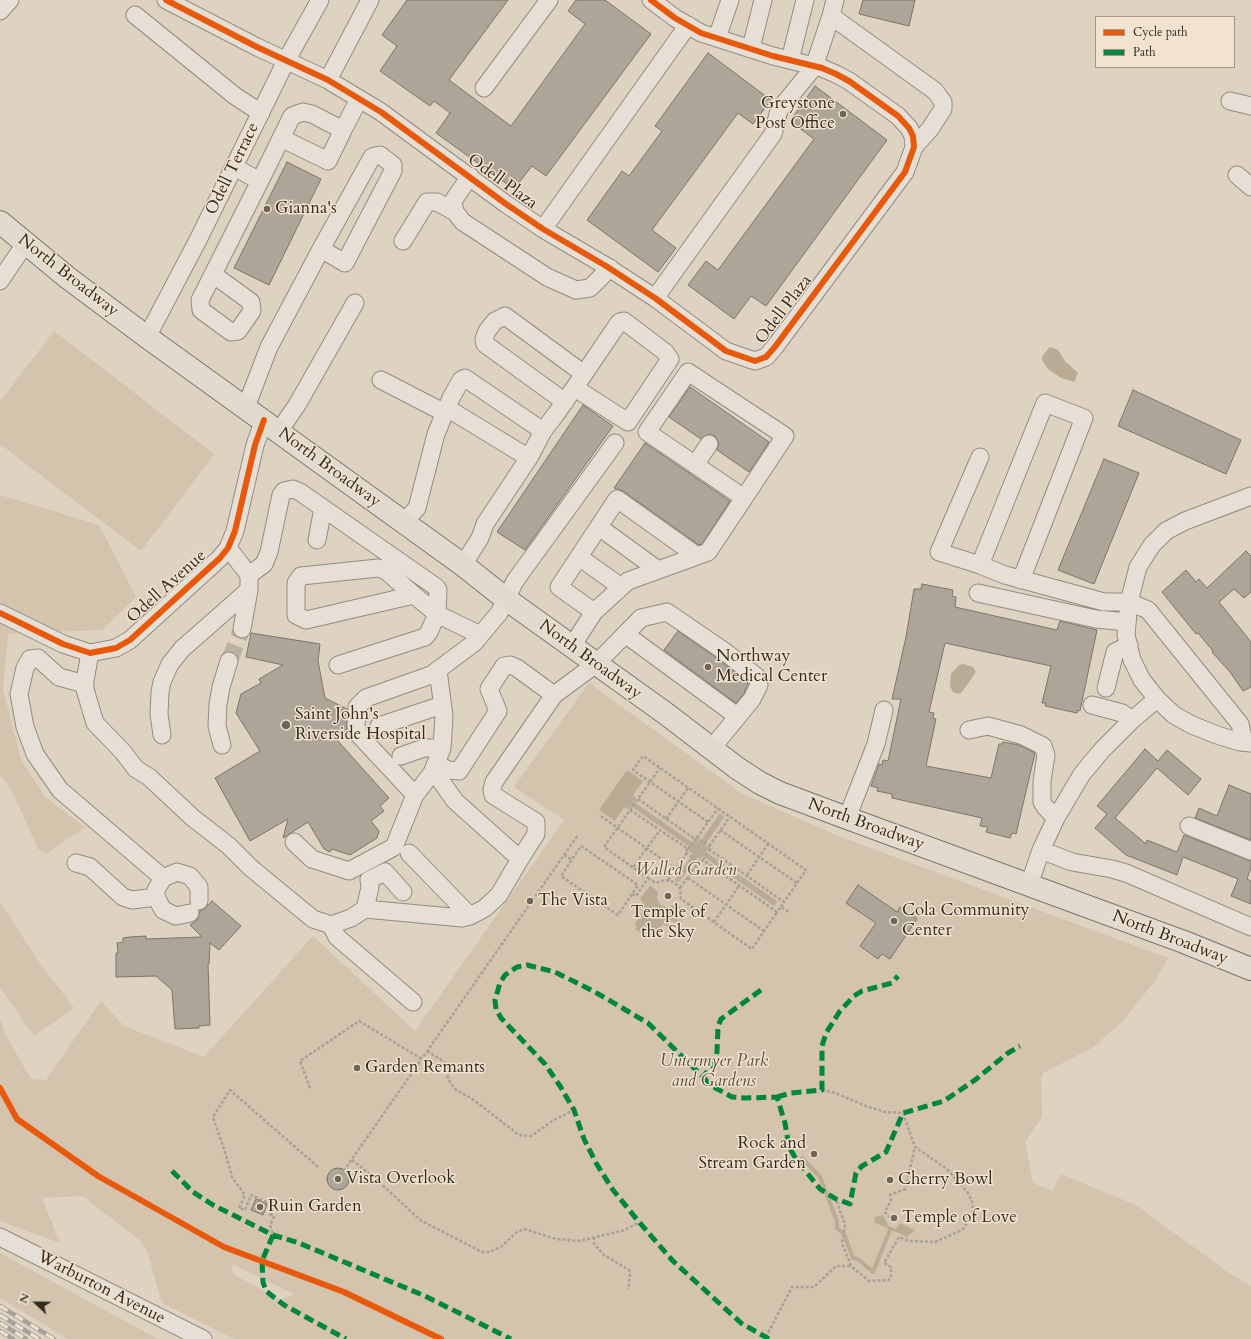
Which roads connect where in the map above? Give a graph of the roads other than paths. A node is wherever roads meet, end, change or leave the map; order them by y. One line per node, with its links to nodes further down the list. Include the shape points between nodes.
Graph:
1 (10, 0): 11 (street)
2 (166, 0): 17 (street, Odell Plaza)
3 (320, 0): 17 (street, Odell Terrace)
4 (370, 0): 19 (street)
5 (549, 0): 20 (street)
6 (652, 0): 13 (street)
7 (730, 0): 14 (street)
8 (763, 0): 15 (street)
9 (805, 0): 16 (street)
10 (833, 8): 18 (street); 27 (street, via 935,91 943,102 943,109)
11 (0, 11)
12 (135, 15): 24 (street, via 235,96)
13 (688, 25): 14 (street); 35 (street)
14 (717, 38): 15 (street)
15 (750, 48): 16 (street)
16 (790, 60): 18 (street)
17 (286, 61): 19 (street, Odell Plaza); 24 (street, Odell Terrace)
18 (814, 67): 27 (street, via 822,68 849,81 898,116 909,128); 42 (street, via 779,110 773,134)
19 (328, 80): 21 (street, Odell Plaza)
20 (484, 88)
21 (359, 99): 25 (street); 30 (street, Odell Plaza)
22 (1230, 101): 23 (street)
23 (1251, 106)
24 (261, 113): 28 (street, Odell Terrace)
25 (344, 130): 26 (street, via 303,112 292,116); 26 (street, via 328,161)
26 (281, 138): 31 (street)
27 (914, 147): 42 (street, Odell Plaza, via 905,172 766,357 755,361 726,351)
28 (234, 167): 31 (street); 44 (street, Odell Terrace)
29 (1237, 175): 32 (street)
30 (470, 176): 33 (street, via 453,201); 35 (street, Odell Plaza)
31 (260, 181): 40 (street)
32 (1251, 186)
33 (455, 212): 36 (street, via 437,202 427,202); 39 (street, via 463,222 547,277 576,290 590,288)
34 (0, 222): 37 (main road, North Broadway)
35 (543, 229): 39 (street, Odell Plaza)
36 (403, 241)
37 (25, 244): 41 (street); 44 (main road, North Broadway)
38 (321, 249): 38 (street, via 345,263 393,171 393,165 380,155 372,157); 48 (street, via 269,347)
39 (610, 268): 42 (street, Odell Plaza)
40 (214, 275)
41 (0, 281)
42 (655, 298)
43 (355, 303): 50 (street, Odell Avenue, via 297,405)
44 (146, 337): 48 (main road, North Broadway)
45 (382, 380): 49 (street)
46 (579, 381): 46 (street, via 618,324 624,321 665,352 670,359 628,422); 47 (street); 47 (street, via 505,316 495,321 487,331 484,339 486,344)
47 (565, 402): 51 (street)
48 (246, 407): 50 (main road, North Broadway)
49 (446, 411): 51 (street, via 461,380 465,378); 55 (street); 60 (street, via 436,434 417,508)
50 (272, 426): 60 (main road, North Broadway); 63 (street, Odell Avenue, via 255,445 235,531)
51 (543, 431): 55 (street)
52 (615, 443): 74 (street, via 515,581)
53 (709, 444): 56 (street)
54 (980, 457): 67 (street, via 939,552)
55 (529, 458): 66 (street, via 485,524 480,538)
56 (695, 465): 58 (street); 58 (street, via 647,432 688,372 785,436)
57 (1251, 496): 75 (street, via 1184,521 1166,531 1152,545 1138,567)
58 (744, 498): 64 (street, via 708,552)
59 (323, 508): 62 (street); 70 (street, via 300,492 293,489 284,491 281,495 270,552); 78 (street, via 436,586)
60 (404, 522): 66 (main road, North Broadway)
61 (599, 527): 64 (street, via 617,499); 65 (street); 68 (street)
62 (316, 540)
63 (228, 548): 70 (street); 85 (street, Odell Avenue, via 130,640 116,648)
64 (696, 556): 68 (street)
65 (578, 558): 71 (street); 76 (street, via 559,587)
66 (463, 565): 74 (main road, North Broadway)
67 (980, 565): 69 (street); 69 (street, via 1045,403 1084,418)
68 (658, 570): 71 (street, via 628,581)
69 (1021, 580): 75 (street, via 1104,602)
70 (249, 582): 80 (street); 101 (street, via 170,664 160,692 159,714)
71 (621, 587): 76 (street)
72 (978, 593): 79 (street, via 1096,619)
73 (414, 595): 73 (street, via 385,570 378,568 301,576 296,583 296,615 306,620); 78 (street)
74 (506, 599): 82 (street, via 500,613); 84 (main road, North Broadway)
75 (1129, 602): 79 (street); 102 (street, via 1148,610 1240,724)
76 (594, 612): 84 (street)
77 (0, 613): 85 (street, Odell Avenue, via 63,644)
78 (437, 614): 82 (street); 88 (street, via 425,637)
79 (1127, 622): 83 (street, via 1126,635)
80 (242, 629)
81 (624, 634): 87 (street); 97 (street); 97 (street, via 641,618 668,612 748,668 757,677 759,685 752,699)
82 (480, 635): 89 (street, via 474,643)
83 (1129, 645): 91 (street, via 1115,652); 93 (street, via 1132,660 1142,680)
84 (572, 646): 87 (main road, North Broadway)
85 (90, 653): 90 (street)
86 (229, 661): 103 (street, via 218,704 217,726)
87 (596, 664): 92 (street); 104 (main road, North Broadway)
88 (338, 665)
89 (438, 670): 95 (street); 107 (street, via 431,675 366,698 356,707 356,726 359,735)
90 (85, 684): 117 (street, via 59,677 38,658 30,659 25,668 20,694 25,727 35,754 60,790); 123 (street, via 95,723 136,769 149,777 193,818 206,826 312,919)
91 (1106, 688)
92 (554, 695): 106 (street, via 517,668 510,664 504,666 489,689 498,711 459,771 448,770); 115 (street, via 494,782 492,789 494,795 536,822 536,834)
93 (1157, 699): 98 (street); 102 (street, via 1174,715 1192,725 1217,735)
94 (1092, 705): 98 (street, via 1122,713)
95 (442, 706): 99 (street); 106 (street, via 444,716)
96 (884, 710): 108 (street, via 876,744)
97 (737, 716): 104 (street)
98 (1132, 720): 109 (street, via 1082,774)
99 (379, 726)
100 (969, 730): 109 (street, via 988,726 1021,735 1043,746 1046,755 1042,802)
101 (162, 735)
102 (1248, 742)
103 (222, 745)
104 (712, 748): 108 (main road, North Broadway, via 760,783)
105 (401, 756): 106 (street, via 424,748)
106 (437, 761): 107 (street); 115 (street, via 455,802)
107 (415, 795): 111 (street, via 394,847 358,868 349,871 312,858)
108 (847, 818): 118 (main road, North Broadway)
109 (1056, 818): 112 (street)
110 (1189, 826): 113 (street)
111 (294, 842)
112 (1041, 850): 118 (street); 124 (street, via 1072,862 1126,874)
113 (1251, 851)
114 (409, 852): 122 (street)
115 (520, 859): 122 (street, via 499,895 485,908)
116 (76, 863): 120 (street, via 90,867 123,896 132,900)
117 (163, 878): 120 (street, via 156,890); 120 (street, via 177,872 190,876 199,887 195,907 176,916 163,910)
118 (1029, 885): 125 (main road, North Broadway)
119 (403, 892): 121 (street, via 385,872 369,880 370,887)
120 (156, 898)
121 (364, 909): 122 (street, via 462,918); 123 (street)
122 (470, 916)
123 (331, 925): 126 (street, via 337,937)
124 (1251, 927)
125 (1251, 969)
126 (413, 1002)
127 (0, 1237): 128 (street, Warburton Avenue)
128 (203, 1339)

